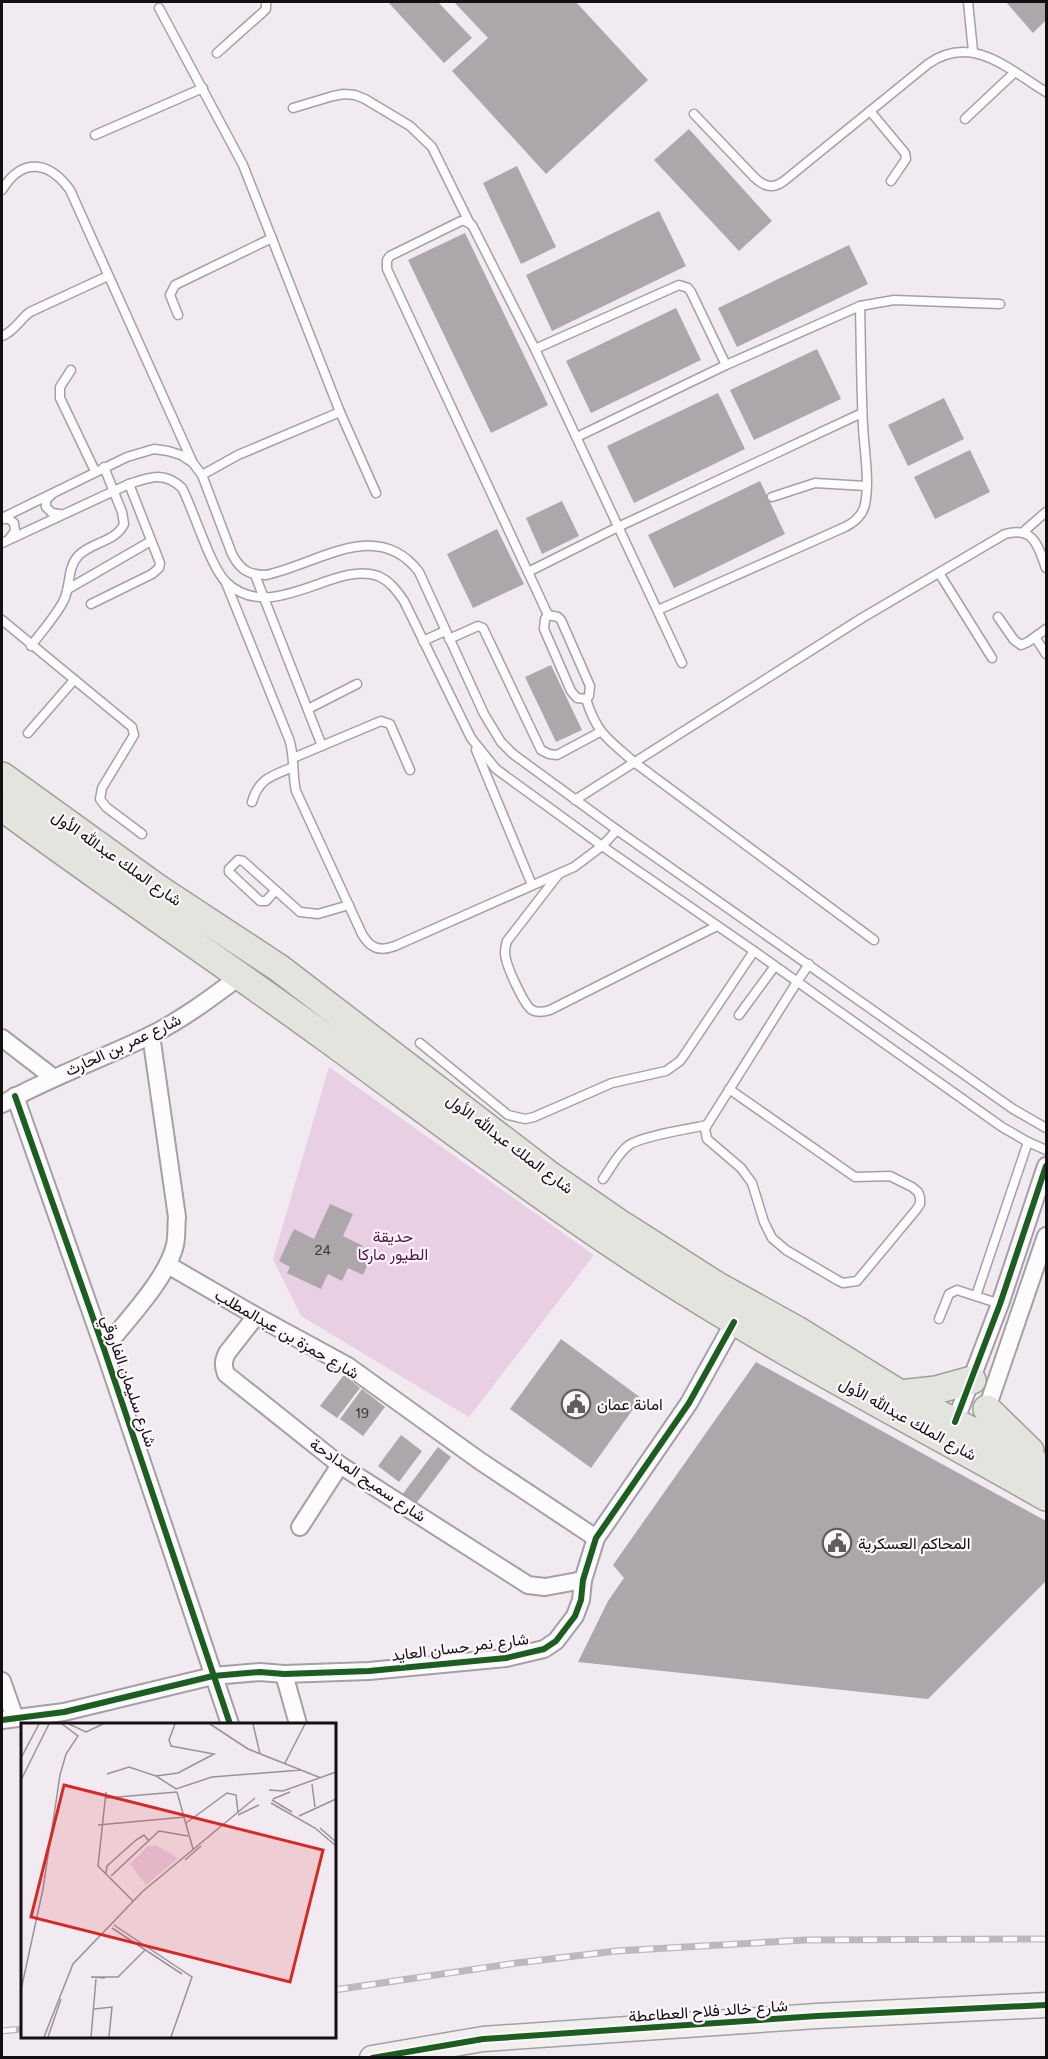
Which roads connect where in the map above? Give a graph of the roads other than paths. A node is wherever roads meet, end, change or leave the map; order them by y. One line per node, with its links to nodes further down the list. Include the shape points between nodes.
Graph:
1 (266, 2): 5 (lane, via 266,9)
2 (968, 2): 4 (lane)
3 (159, 8): 7 (lane)
4 (973, 51): 6 (lane); 10 (lane, via 949,52 938,57)
5 (217, 53)
6 (1015, 72): 8 (lane); 12 (lane)
7 (202, 88): 13 (lane); 17 (lane, via 243,165)
8 (1045, 88)
9 (293, 108): 16 (lane, via 333,96 355,95 410,126 432,147)
10 (870, 111): 11 (lane, via 784,181 769,187 761,184); 14 (lane, via 905,153 906,159)
11 (693, 114)
12 (965, 119)
13 (95, 135)
14 (891, 181)
15 (2, 190): 18 (lane, via 18,172 33,167 47,168 60,176)
16 (469, 222): 23 (lane); 47 (lane, via 457,223 394,254 387,260 387,269)
17 (272, 238): 21 (lane, via 175,285 170,295); 26 (lane)
18 (108, 276): 22 (lane, via 30,312 15,329); 29 (lane)
19 (1000, 304): 20 (lane, via 894,300)
20 (860, 306): 24 (lane); 27 (lane)
21 (178, 315)
22 (2, 336)
23 (536, 349): 24 (lane, via 679,285 691,292); 28 (lane)
24 (726, 365): 28 (lane)
25 (71, 370): 31 (lane, via 60,387 60,398)
26 (340, 412): 32 (lane, via 238,455); 37 (lane)
27 (862, 413): 34 (lane); 42 (lane)
28 (577, 437): 42 (lane)
29 (193, 463): 30 (lane, via 181,455 154,450); 32 (lane)
30 (104, 467): 31 (lane); 35 (lane)
31 (95, 471): 36 (lane)
32 (202, 475): 49 (lane, via 237,564)
33 (129, 484): 35 (lane); 45 (lane); 50 (lane, via 162,476 173,479 182,488)
34 (866, 486): 38 (lane, via 815,483); 54 (lane, via 865,506 852,524)
35 (114, 490): 40 (lane); 51 (lane, via 124,518 121,529 80,554 70,570)
36 (54, 492): 40 (lane, via 46,500 46,507 52,513); 41 (lane)
37 (376, 493)
38 (772, 497)
39 (1047, 512): 43 (lane)
40 (63, 514): 44 (lane)
41 (2, 518): 44 (lane, via 14,523 15,531)
42 (618, 527): 47 (lane); 54 (lane)
43 (1023, 532): 46 (lane, via 1037,545); 48 (lane, via 1005,534)
44 (6, 541)
45 (151, 542): 51 (lane); 53 (lane, via 160,563 156,572)
46 (1047, 568)
47 (528, 573): 55 (lane)
48 (939, 573): 64 (lane); 75 (lane)
49 (255, 575): 52 (lane); 59 (lane, via 278,573 350,548 381,546 396,551 419,572)
50 (225, 582): 52 (lane, via 237,591); 74 (lane, via 290,739)
51 (68, 589): 62 (lane)
52 (264, 597): 61 (lane, via 295,592 352,574 377,576 388,582 404,601); 69 (lane)
53 (91, 604)
54 (658, 609): 65 (lane)
55 (548, 615): 68 (lane, via 558,617 563,624 590,686); 68 (lane, via 544,628 571,691 577,698)
56 (998, 617): 60 (lane, via 1017,643 1024,644)
57 (2, 620): 62 (lane)
58 (1047, 629): 60 (lane)
59 (447, 635): 61 (lane); 70 (lane, via 483,628 541,750 556,755); 78 (lane, via 501,742)
60 (1035, 637): 63 (lane)
61 (423, 641): 72 (lane)
62 (31, 646): 66 (lane)
63 (1047, 654)
64 (992, 658)
65 (682, 663)
66 (74, 680): 71 (lane); 82 (lane, via 134,731 102,788 100,799)
67 (357, 684): 69 (lane)
68 (586, 699): 70 (lane)
69 (308, 709): 73 (lane)
70 (600, 732): 75 (lane)
71 (28, 733)
72 (471, 738): 83 (lane, via 496,769); 85 (lane)
73 (322, 746): 74 (lane); 76 (lane, via 386,721)
74 (293, 762): 79 (lane, via 261,782); 87 (lane, via 297,791)
75 (634, 762): 78 (lane); 89 (lane)
76 (410, 770)
77 (2, 776): 118 (main road, شارع الملك عبدالله الأول, via 156,887 279,968 548,1174 668,1256 797,1329)
78 (575, 800): 81 (lane)
79 (252, 802)
80 (2, 807): 93 (main road, شارع الملك عبدالله الأول)
81 (616, 830): 83 (lane); 91 (lane)
82 (142, 834)
83 (602, 846): 84 (lane); 88 (lane)
84 (558, 874): 85 (lane); 88 (lane, via 507,940 505,949 505,958 526,1002 539,1012)
85 (532, 885): 87 (lane, via 379,950 366,941)
86 (275, 891): 86 (lane, via 242,860 229,869 260,901 266,901); 87 (lane, via 300,912 309,914)
87 (349, 905)
88 (717, 926): 90 (lane)
89 (874, 940)
90 (753, 951): 92 (lane); 98 (lane, via 673,1067 600,1087 534,1117 508,1115)
91 (809, 964): 94 (lane); 103 (lane, via 1013,1109)
92 (775, 966): 94 (lane); 95 (lane)
93 (239, 977): 96 (street, شارع عمر بن الحارث); 115 (main road, شارع الملك عبدالله الأول, via 554,1203)
94 (797, 982): 100 (lane); 104 (lane)
95 (739, 1015)
96 (151, 1035): 99 (street, شارع عمر بن الحارث); 109 (street, via 177,1217 175,1244)
97 (2, 1038): 99 (street)
98 (420, 1042)
99 (54, 1078): 101 (street, شارع عمر بن الحارث)
100 (729, 1089): 102 (lane); 102 (lane, via 855,1177 890,1176 918,1191 920,1204 857,1281 843,1283 772,1238 752,1183 741,1168 707,1139)
101 (8, 1100): 116 (street, شارع سليمان الفاروقي)
102 (707, 1125): 107 (lane, via 629,1145)
103 (1047, 1128)
104 (1028, 1142): 105 (lane); 110 (lane)
105 (1047, 1150)
106 (1047, 1166): 111 (street)
107 (603, 1179)
108 (1047, 1236): 112 (street)
109 (168, 1265): 113 (street, شارع حمزة بن عبدالمطلب); 116 (street)
110 (976, 1296): 111 (lane); 114 (lane, via 953,1291)
111 (1000, 1304): 112 (street); 117 (street)
112 (1020, 1311): 119 (street)
113 (256, 1316): 121 (street, شارع سميح المدادحة, via 227,1353 226,1374); 125 (street, شارع حمزة بن عبدالمطلب, via 348,1366)
114 (939, 1319)
115 (734, 1322): 120 (main road, شارع الملك عبدالله الأول); 125 (street, شارع نمر حسان العايد, via 688,1402)
116 (104, 1349): 128 (street, شارع سليمان الفاروقي)
117 (972, 1380): 118 (main road); 120 (street)
118 (900, 1394): 120 (main road, شارع الملك عبدالله الأول)
119 (987, 1409): 120 (street); 122 (main road)
120 (962, 1438): 122 (main road, شارع الملك عبدالله الأول); 123 (main road, شارع الملك عبدالله الأول)
121 (340, 1465): 124 (street); 126 (street, شارع سميح المدادحة, via 528,1585 545,1587)
122 (1047, 1468)
123 (1047, 1497)
124 (300, 1527)
125 (596, 1538): 126 (street, شارع نمر حسان العايد)
126 (583, 1580): 127 (street, شارع نمر حسان العايد, via 575,1616 556,1641 544,1649 506,1658)
127 (284, 1674): 128 (street, شارع نمر حسان العايد); 132 (street)
128 (213, 1676): 130 (street, شارع نمر حسان العايد, via 64,1712); 131 (street, شارع سليمان الفاروقي)
129 (2, 1681): 130 (street)
130 (8, 1719)
131 (229, 1723)
132 (297, 1723)
133 (1047, 2005): 134 (street, شارع خالد فلاح العطاعطة, via 483,2039)
134 (372, 2058)

